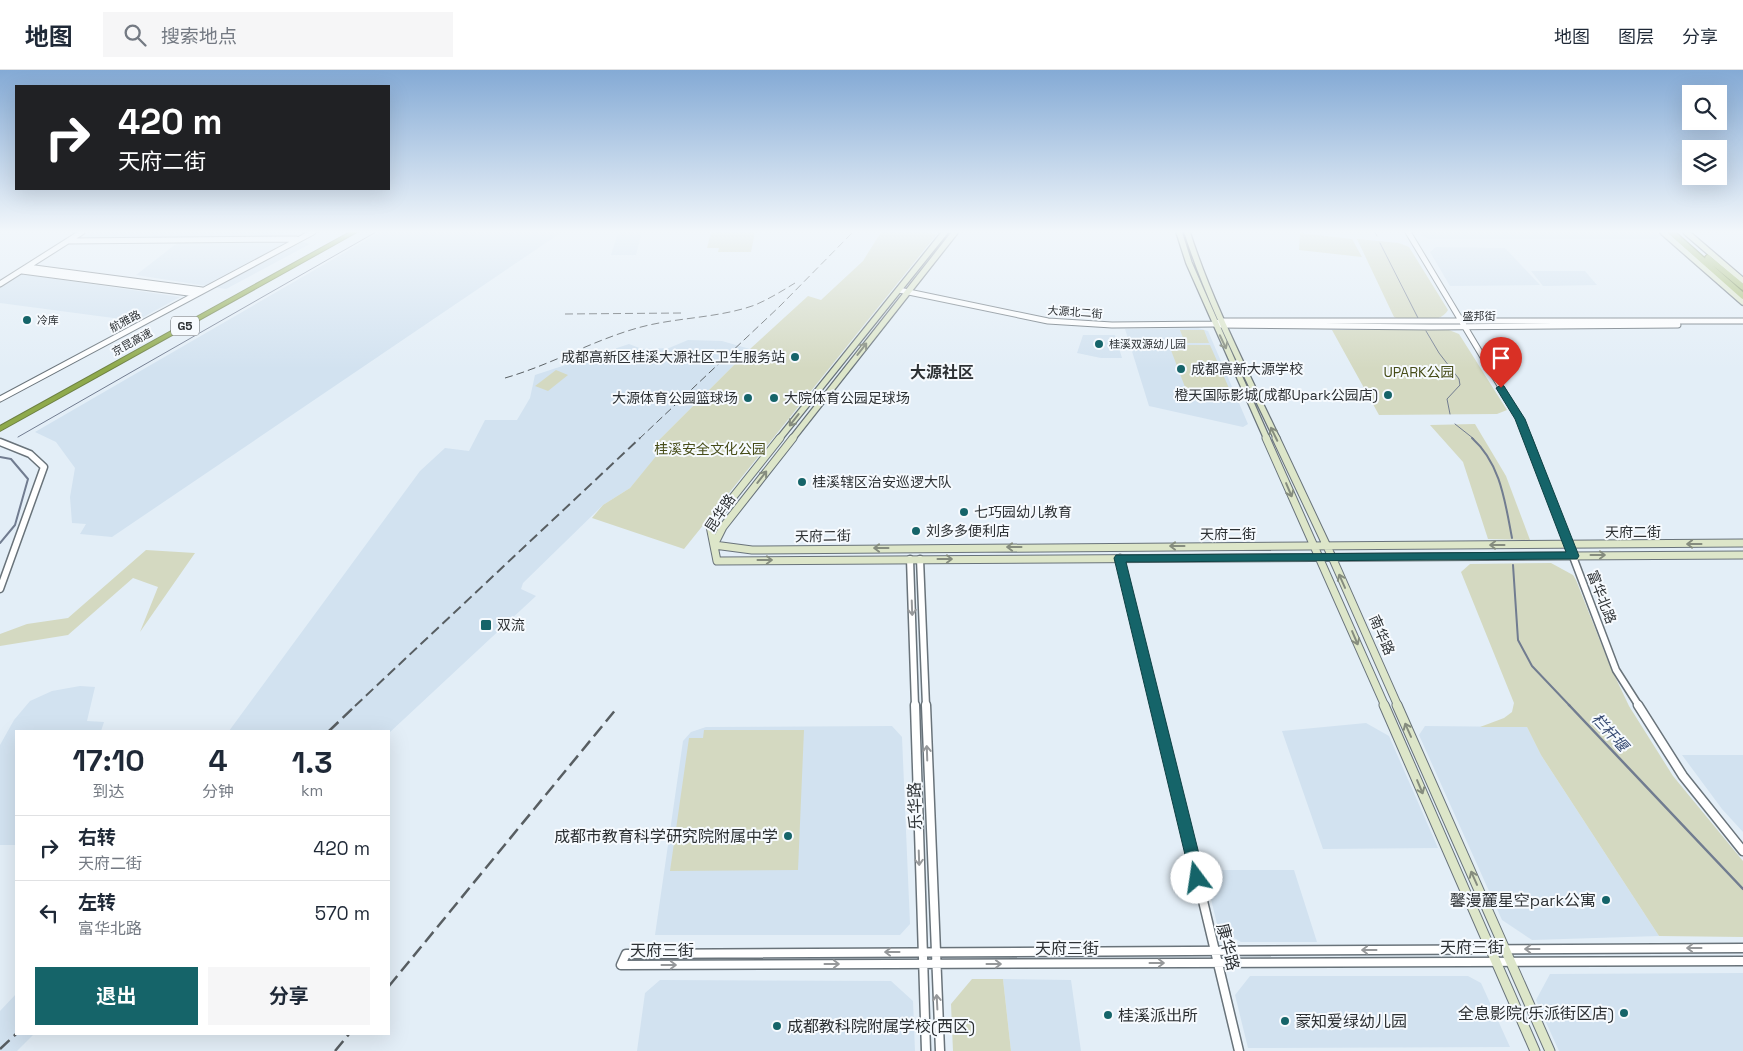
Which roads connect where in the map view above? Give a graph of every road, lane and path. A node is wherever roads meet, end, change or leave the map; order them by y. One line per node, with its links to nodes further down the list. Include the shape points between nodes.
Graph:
1 (79, 278): 15 (street)
2 (101, 278): 15 (street)
3 (224, 278): 15 (street, 航雅路)
4 (262, 278): 24 (highway, 京昆高速 / G5)
5 (270, 278): 24 (highway, 京昆高速 / G5)
6 (909, 278): 14 (main road, 昆华路)
7 (919, 278): 16 (main road, 昆华路)
8 (1197, 278): 20 (main road, 南华路)
9 (1203, 278): 20 (main road, 南华路)
10 (1434, 278): 21 (street, 富华北路)
11 (1715, 278): 18 (main road)
12 (1725, 278): 17 (highway)
13 (1727, 278): 17 (highway)
14 (899, 290): 16 (street, 大源北二街); 30 (main road, 昆华路, one-way to 30, via 710,526)
15 (198, 292): 22 (street, 航雅路); 23 (street, 航雅路)
16 (908, 292): 20 (street, 大源北二街, via 1048,321 1112,325); 30 (main road, 昆华路, one-way to 16, via 728,520)
17 (1742, 292): 18 (highway)
18 (1743, 302)
19 (1743, 323): 21 (street, 盛邦街)
20 (1220, 324): 21 (street, 盛邦街); 31 (main road, 南华路, one-way to 31); 32 (main road, 南华路, one-way to 20)
21 (1461, 324): 28 (street, 富华北路, via 1520,419)
22 (0, 395)
23 (0, 399)
24 (14, 418): 25 (highway, 京昆高速 / G5); 26 (highway, 京昆高速 / G5)
25 (0, 423)
26 (0, 429)
27 (0, 442): 40 (street, via 39,459 44,467)
28 (1569, 544): 29 (main road, 天府二街, one-way to 28); 32 (main road, 天府二街, one-way to 32); 34 (street, 富华北路)
29 (1743, 544)
30 (714, 545): 31 (main road, 天府二街, one-way to 30, via 752,550); 38 (main road, 天府二街, one-way to 38, via 717,560)
31 (1313, 546): 32 (main road, 天府二街); 35 (main road, 南华路)
32 (1326, 546): 36 (main road, 南华路)
33 (1743, 555): 34 (main road, 天府二街, one-way to 33)
34 (1573, 556): 36 (main road, 天府二街); 41 (street, 富华北路, via 1616,670 1683,776)
35 (1318, 557): 36 (main road, 天府二街); 37 (main road, 天府二街); 44 (main road, 南华路, one-way to 44)
36 (1332, 557): 43 (main road, 南华路, one-way to 36)
37 (1120, 558): 39 (main road, 天府二街, one-way to 37); 45 (street, 康华路)
38 (910, 559): 39 (main road, 天府二街); 46 (street, 乐华路, one-way to 46)
39 (920, 559): 47 (street, 乐华路, one-way to 39)
40 (0, 589)
41 (1743, 851)
42 (1743, 948): 43 (street, 天府三街, one-way to 43)
43 (1505, 949): 44 (street, 天府三街); 50 (main road, 南华路)
44 (1490, 950): 45 (street, 天府三街, one-way to 45); 49 (main road, 南华路)
45 (1215, 951): 47 (street, 天府三街); 51 (street, 康华路)
46 (922, 952): 47 (street, 天府三街); 52 (street, 乐华路); 52 (street, 天府三街, one-way to 52, via 626,954 621,965)
47 (935, 952): 53 (street, 乐华路)
48 (1743, 961): 50 (street, 天府三街)
49 (1496, 962): 50 (street, 天府三街); 51 (street, 天府三街); 57 (main road, 南华路)
50 (1510, 962): 58 (main road, 南华路)
51 (1218, 963): 53 (street, 天府三街, one-way to 51); 56 (street, 康华路)
52 (923, 964): 53 (street, 天府三街); 54 (street, 乐华路)
53 (935, 964): 55 (street, 乐华路, one-way to 53)
54 (926, 1051)
55 (940, 1051)
56 (1239, 1051)
57 (1535, 1051)
58 (1550, 1051)

